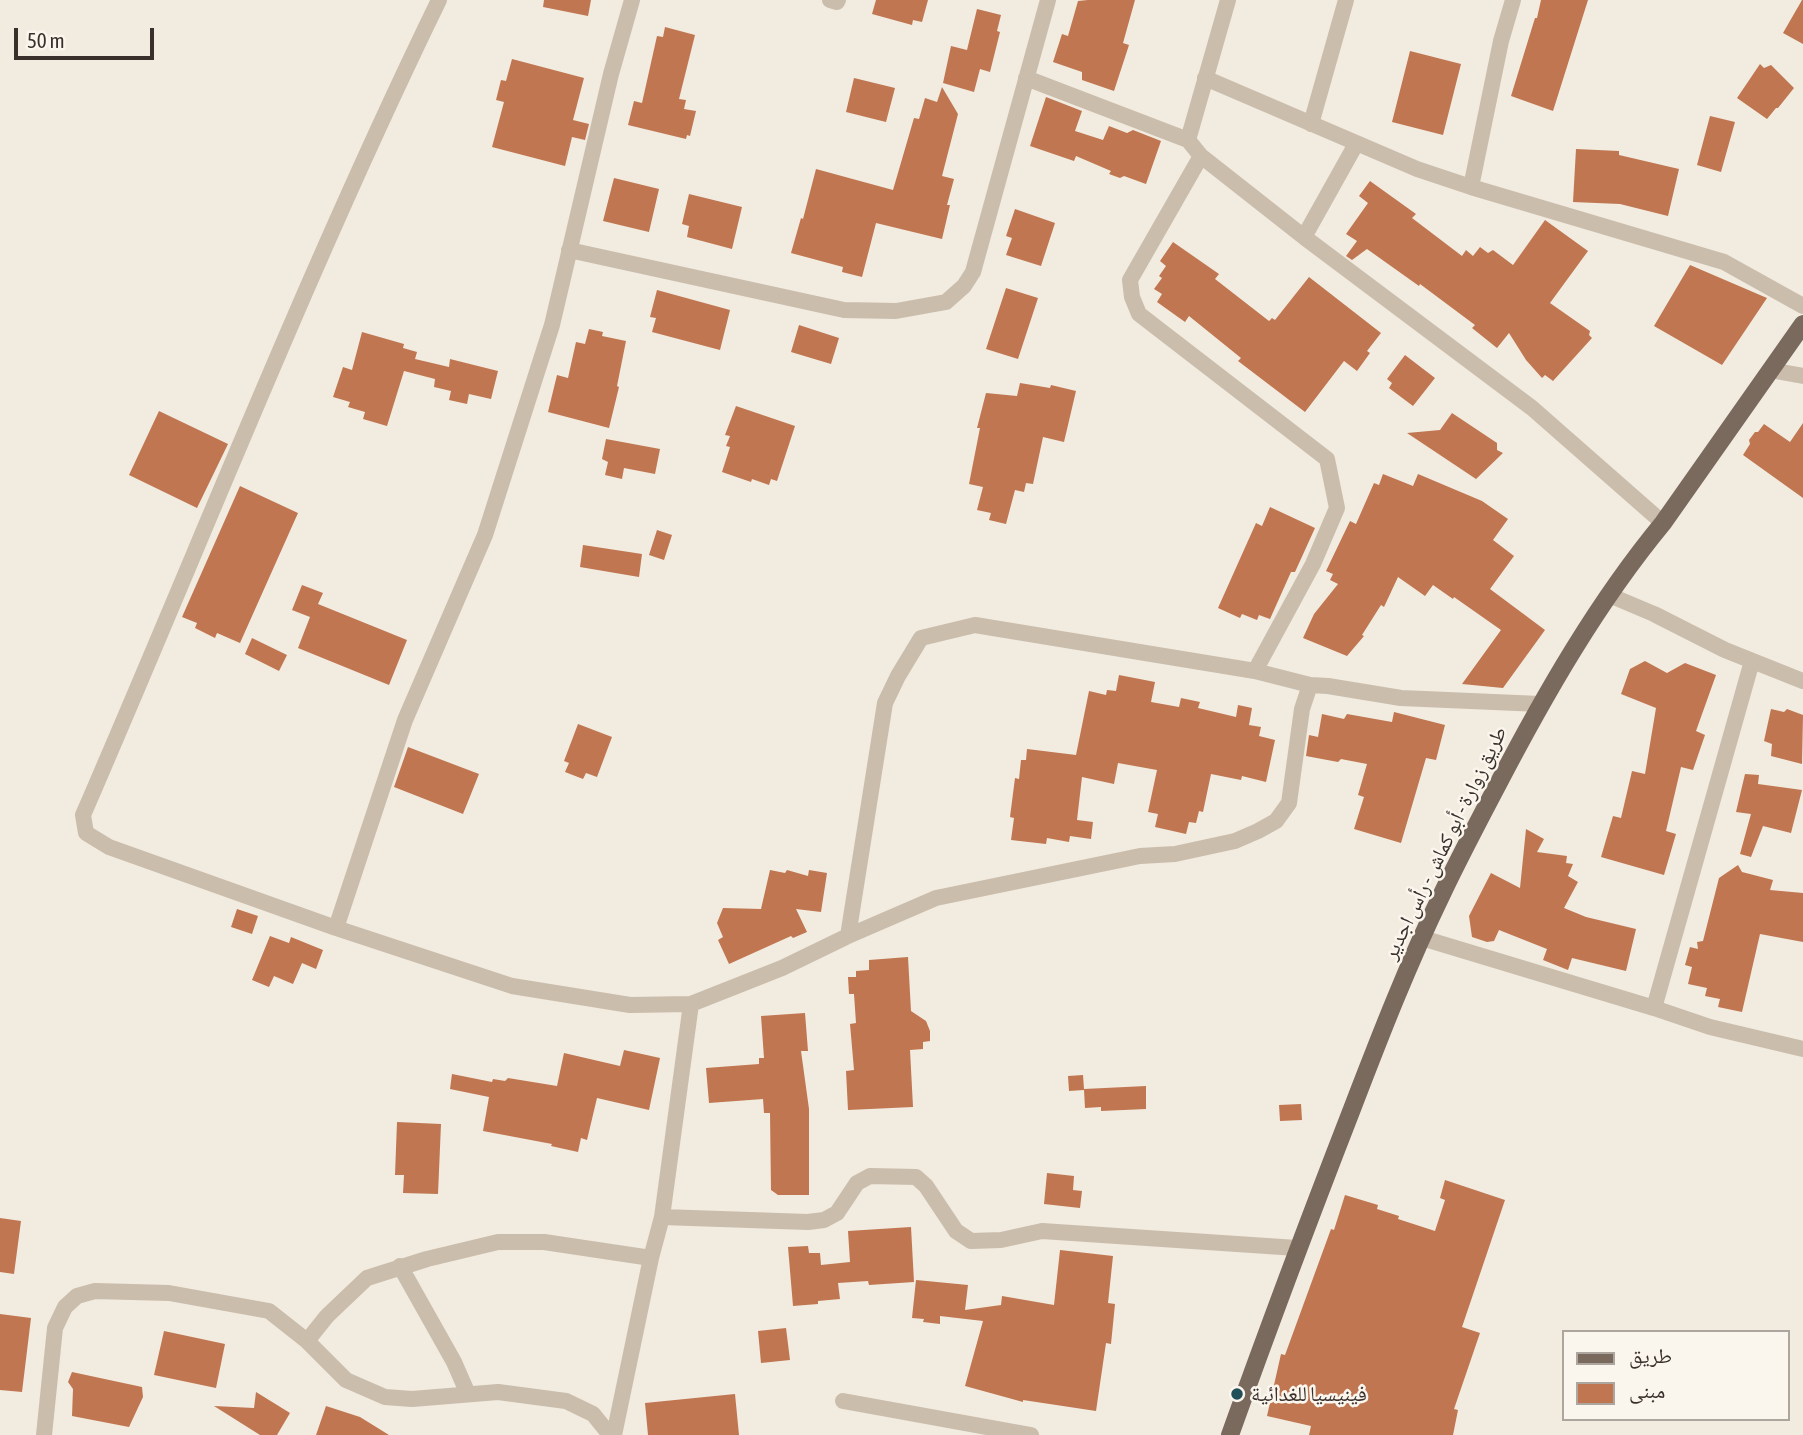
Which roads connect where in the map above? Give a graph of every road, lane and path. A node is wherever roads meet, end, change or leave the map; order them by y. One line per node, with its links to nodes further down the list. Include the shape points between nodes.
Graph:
1 (439, 0): 29 (street, via 256,407 83,815 86,833 108,847)
2 (632, 0): 17 (street)
3 (830, 0): 4 (street)
4 (838, 0)
5 (1048, 0): 9 (street)
6 (1228, 0): 10 (street)
7 (1346, 0): 11 (street)
8 (1513, 0): 15 (street)
9 (1026, 78): 12 (street); 17 (street, via 972,272 946,302 896,312 844,310)
10 (1206, 78): 11 (street); 12 (street)
11 (1311, 124): 13 (street)
12 (1188, 140): 14 (street)
13 (1356, 144): 15 (street); 16 (street)
14 (1201, 156): 16 (street); 25 (street, via 1130,280 1132,297 1139,314 1327,459 1337,508 1313,564)
15 (1471, 187): 18 (street, via 1724,262)
16 (1304, 237): 22 (street, via 1532,408)
17 (569, 250): 29 (street, via 551,325 485,535 405,720)
18 (1803, 306)
19 (1803, 324): 20 (main road, طريق زوارة - أبو كماش - رأس اجدير)
20 (1770, 370): 21 (street); 22 (main road, طريق زوارة - أبو كماش - رأس اجدير)
21 (1803, 376)
22 (1662, 523): 23 (main road, طريق زوارة - أبو كماش - رأس اجدير)
23 (1609, 595): 24 (street); 28 (main road, طريق زوارة - أبو كماش - رأس اجدير)
24 (1752, 661): 26 (street); 33 (street)
25 (1255, 671): 27 (street); 30 (street, via 975,625 921,638 885,703)
26 (1803, 681)
27 (1310, 685): 28 (street, via 1401,698); 30 (street, via 1302,709 1289,803 1276,821 1258,831 1175,855 1140,856 936,898)
28 (1540, 704): 31 (main road, طريق زوارة - أبو كماش - رأس اجدير)
29 (336, 928): 32 (street, via 512,986 630,1005)
30 (848, 936): 32 (street)
31 (1422, 938): 33 (street); 36 (main road, طريق زوارة - أبو كماش - رأس اجدير)
32 (691, 1004): 35 (street)
33 (1654, 1008): 34 (street)
34 (1803, 1049)
35 (662, 1217): 36 (street, via 824,1220 837,1213 856,1183 870,1176 916,1177 956,1231 971,1241 1042,1231); 37 (street)
36 (1297, 1248): 45 (main road, طريق زوارة - أبو كماش - رأس اجدير)
37 (651, 1258): 38 (street, via 544,1242 498,1242); 43 (street)
38 (400, 1266): 39 (street, via 367,1278); 40 (street)
39 (307, 1341): 40 (street, via 346,1380 385,1397); 42 (street, via 269,1311 169,1293 95,1291 77,1296 65,1307 55,1328)
40 (468, 1394): 43 (street, via 498,1392 566,1401 593,1414)
41 (843, 1401): 44 (street)
42 (44, 1435)
43 (612, 1435)
44 (1031, 1435)
45 (1230, 1435)

